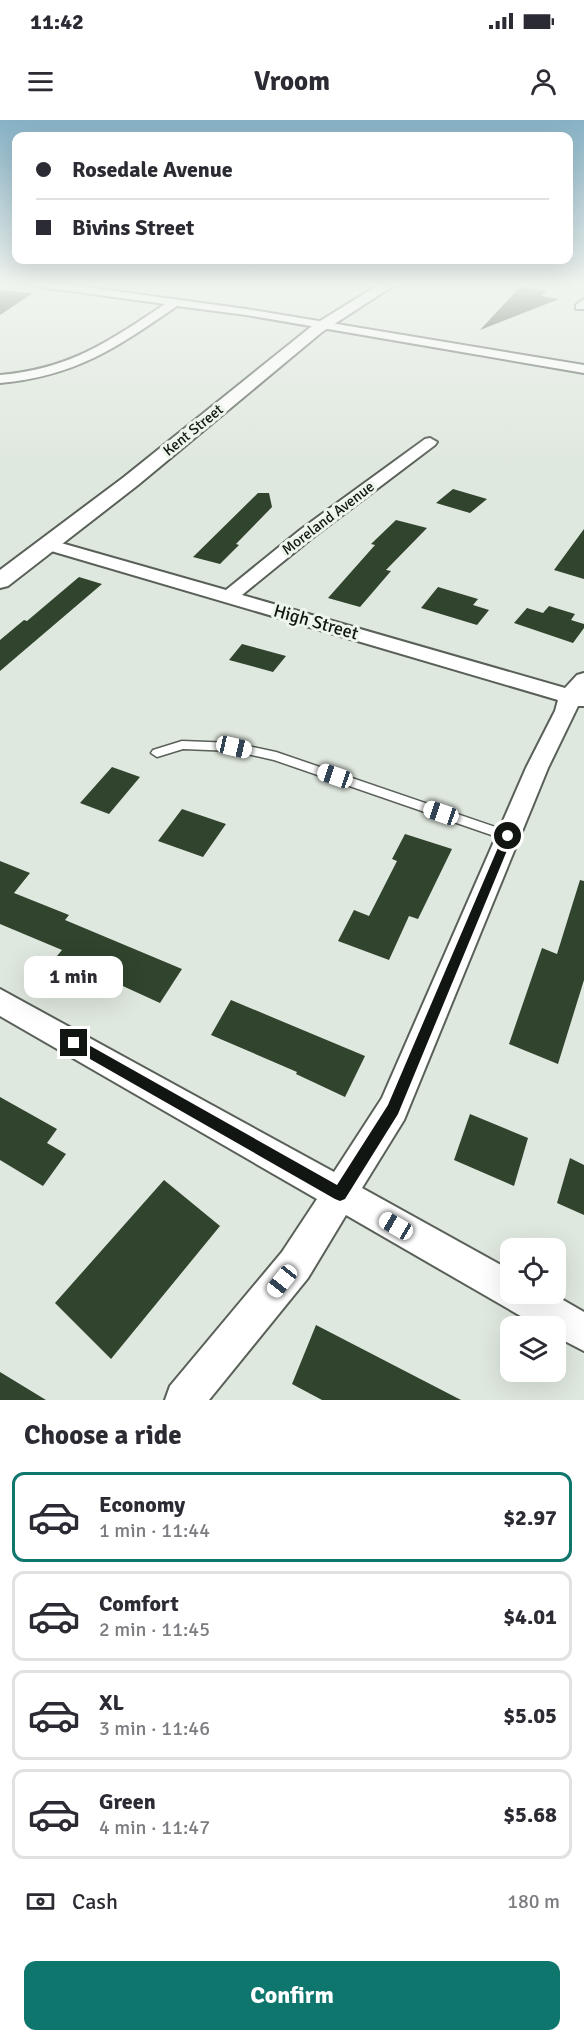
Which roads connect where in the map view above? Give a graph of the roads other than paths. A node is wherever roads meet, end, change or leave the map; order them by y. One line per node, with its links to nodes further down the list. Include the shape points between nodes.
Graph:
1 (111, 344): 5 (street, via 83,362 42,374)
2 (301, 344): 7 (street, Kent Street)
3 (435, 344): 4 (street)
4 (584, 369)
5 (0, 379)
6 (430, 442): 9 (street, Moreland Avenue)
7 (47, 544): 8 (street, Kent Street); 9 (street, High Street)
8 (0, 581)
9 (229, 597): 10 (street, High Street)
10 (579, 692): 12 (street, via 537,768)
11 (157, 753): 12 (lane, via 182,745 234,747 276,756)
12 (508, 836): 14 (street, via 393,1109)
13 (0, 1001): 14 (street)
14 (340, 1194): 15 (street); 18 (street, via 295,1265)
15 (500, 1284)
16 (534, 1304): 17 (street)
17 (584, 1332)
18 (184, 1400)

